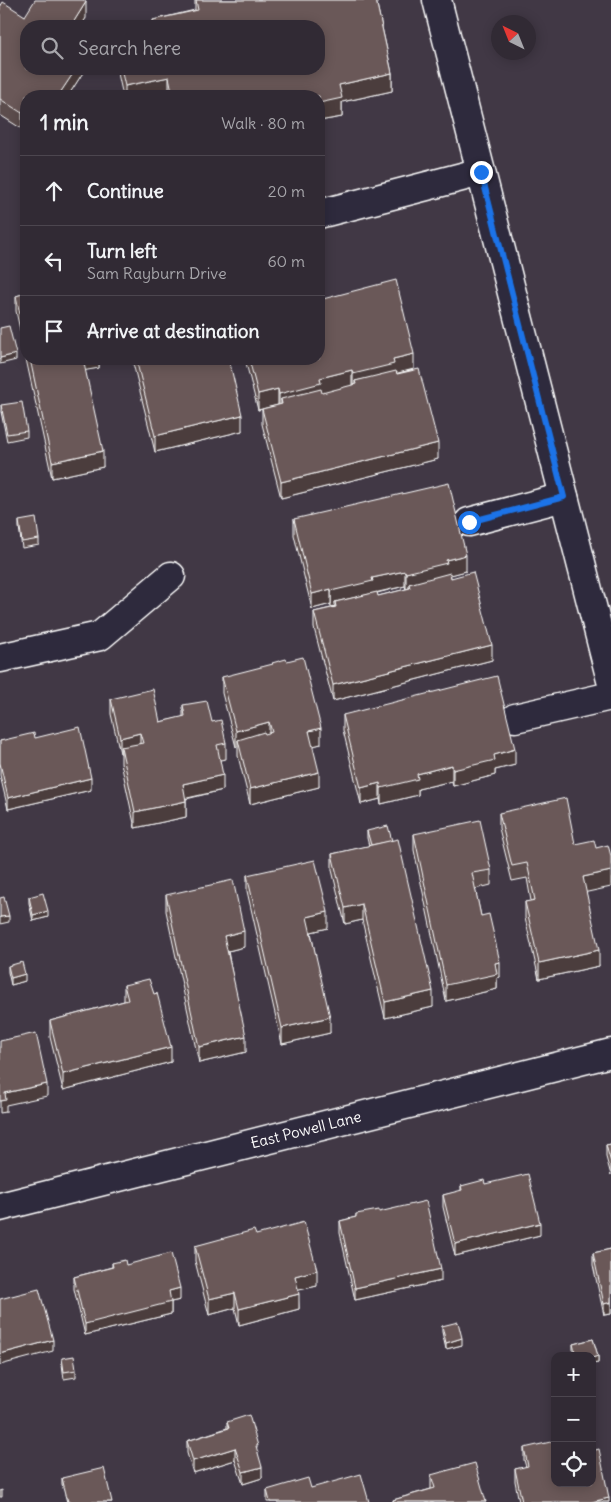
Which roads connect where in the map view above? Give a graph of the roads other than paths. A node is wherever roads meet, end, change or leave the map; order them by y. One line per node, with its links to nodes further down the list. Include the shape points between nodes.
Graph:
1 (437, 0): 2 (street)
2 (481, 172): 3 (street); 4 (street)
3 (325, 212)
4 (564, 497): 5 (street); 8 (street)
5 (469, 522)
6 (171, 576): 7 (street, via 100,636)
7 (0, 658)
8 (611, 680)
9 (611, 696): 10 (street)
10 (515, 718)
11 (611, 1053): 12 (street, East Powell Lane)
12 (0, 1207)

